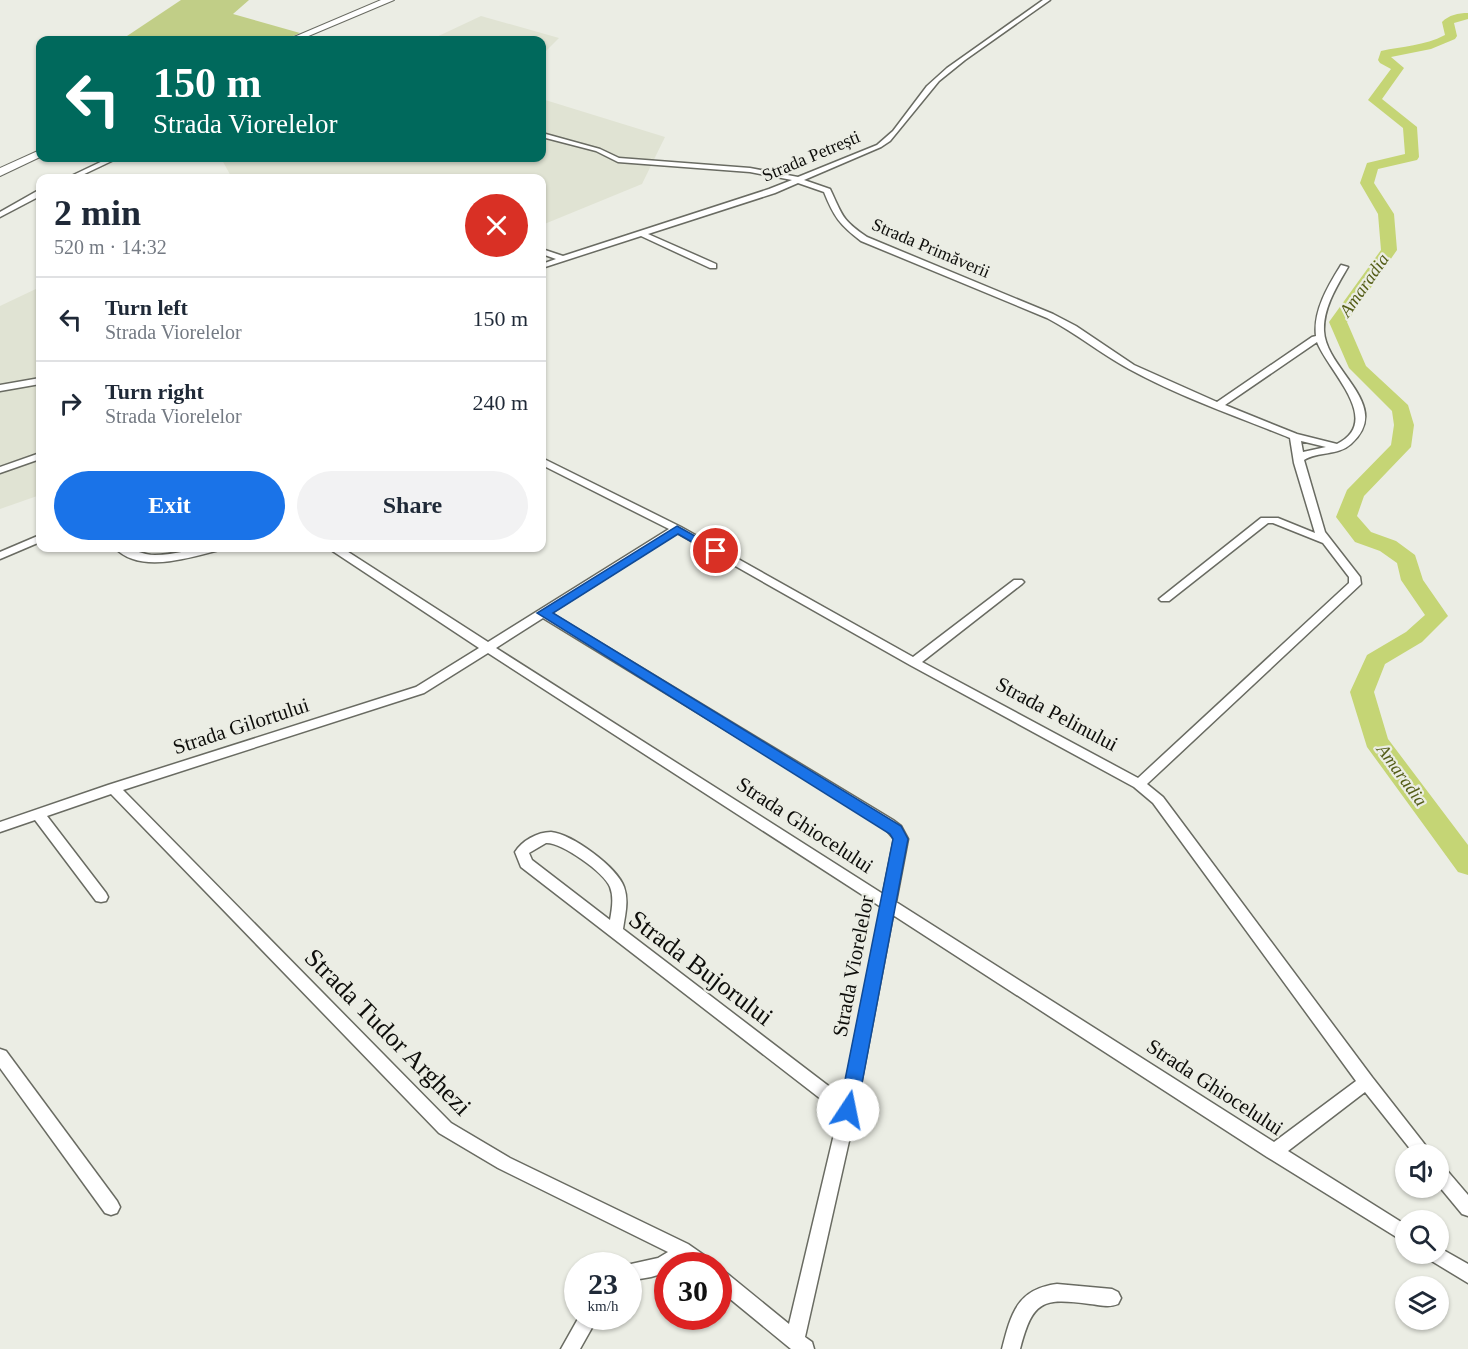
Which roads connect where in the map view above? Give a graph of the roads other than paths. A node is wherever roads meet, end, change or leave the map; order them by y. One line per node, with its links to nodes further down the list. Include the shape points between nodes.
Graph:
1 (389, 0): 3 (main road)
2 (1047, 0): 9 (street, Strada Petrești, via 937,80 887,141)
3 (302, 36)
4 (546, 136): 9 (street, Strada Primăverii, via 598,150 618,160 750,170)
5 (36, 155): 7 (main road)
6 (105, 162): 8 (street)
7 (0, 172)
8 (80, 174)
9 (800, 180): 12 (street, Strada Petrești); 21 (street, Strada Primăverii, via 827,191 846,226 864,239 1050,316 1131,367)
10 (36, 195): 11 (street)
11 (0, 215)
12 (642, 234): 14 (street, Strada Petrești); 16 (street)
13 (546, 252): 14 (street)
14 (563, 259): 15 (street, Strada Petrești)
15 (546, 265)
16 (712, 267)
17 (1344, 267): 18 (street, via 1324,306)
18 (1320, 339): 21 (street); 23 (street, via 1327,358 1362,409 1351,439)
19 (36, 382): 20 (street)
20 (0, 388)
21 (1217, 406): 22 (street, Strada Primăverii)
22 (1293, 436): 23 (street, Strada Primăverii); 25 (street)
23 (1337, 447): 25 (street)
24 (36, 457): 27 (street)
25 (1298, 459): 30 (street)
26 (546, 463): 28 (street, Strada Pelinului)
27 (0, 470)
28 (677, 529): 37 (street); 39 (street, Strada Pelinului)
29 (36, 540): 34 (street)
30 (1324, 540): 36 (street, via 1265,520); 40 (street, via 1354,577 1352,588)
31 (125, 552): 32 (street, via 148,558)
32 (196, 552)
33 (341, 552): 38 (street, Strada Ghiocelului)
34 (0, 555)
35 (1018, 582): 39 (street)
36 (1165, 599)
37 (543, 613): 38 (street); 45 (street, Strada Viorelelor, via 896,830 900,839)
38 (486, 647): 41 (street, Strada Gilortului, via 420,690); 45 (street, Strada Ghiocelului)
39 (914, 662): 40 (street, Strada Pelinului)
40 (1139, 784): 48 (street, Strada Pelinului, via 1158,800)
41 (114, 788): 42 (street, Strada Gilortului); 56 (street, Strada Tudor Arghezi, via 445,1128 504,1163)
42 (38, 814): 43 (street, Strada Gilortului); 44 (street)
43 (0, 827)
44 (100, 897)
45 (888, 905): 49 (street, Strada Viorelelor); 51 (street, Strada Ghiocelului)
46 (615, 932): 46 (street, Strada Bujorului, via 526,864 522,852 543,838 556,838 614,879 621,898); 49 (street, Strada Bujorului)
47 (0, 1056): 53 (street)
48 (1366, 1082): 50 (street, Strada Pelinului); 51 (street)
49 (848, 1110): 64 (street, Strada Viorelelor)
50 (1416, 1144)
51 (1273, 1152): 55 (street, Strada Ghiocelului)
52 (1449, 1185): 54 (street)
53 (111, 1208)
54 (1468, 1208)
55 (1395, 1228)
56 (682, 1250): 57 (street, Strada Tudor Arghezi); 59 (street, via 666,1264)
57 (685, 1252)
58 (1449, 1262): 60 (street)
59 (642, 1269)
60 (1468, 1274)
61 (732, 1289): 64 (street)
62 (1112, 1298): 66 (street, via 1052,1292 1035,1298 1016,1324)
63 (581, 1330): 65 (street)
64 (800, 1345)
65 (570, 1349)
66 (1011, 1349)

